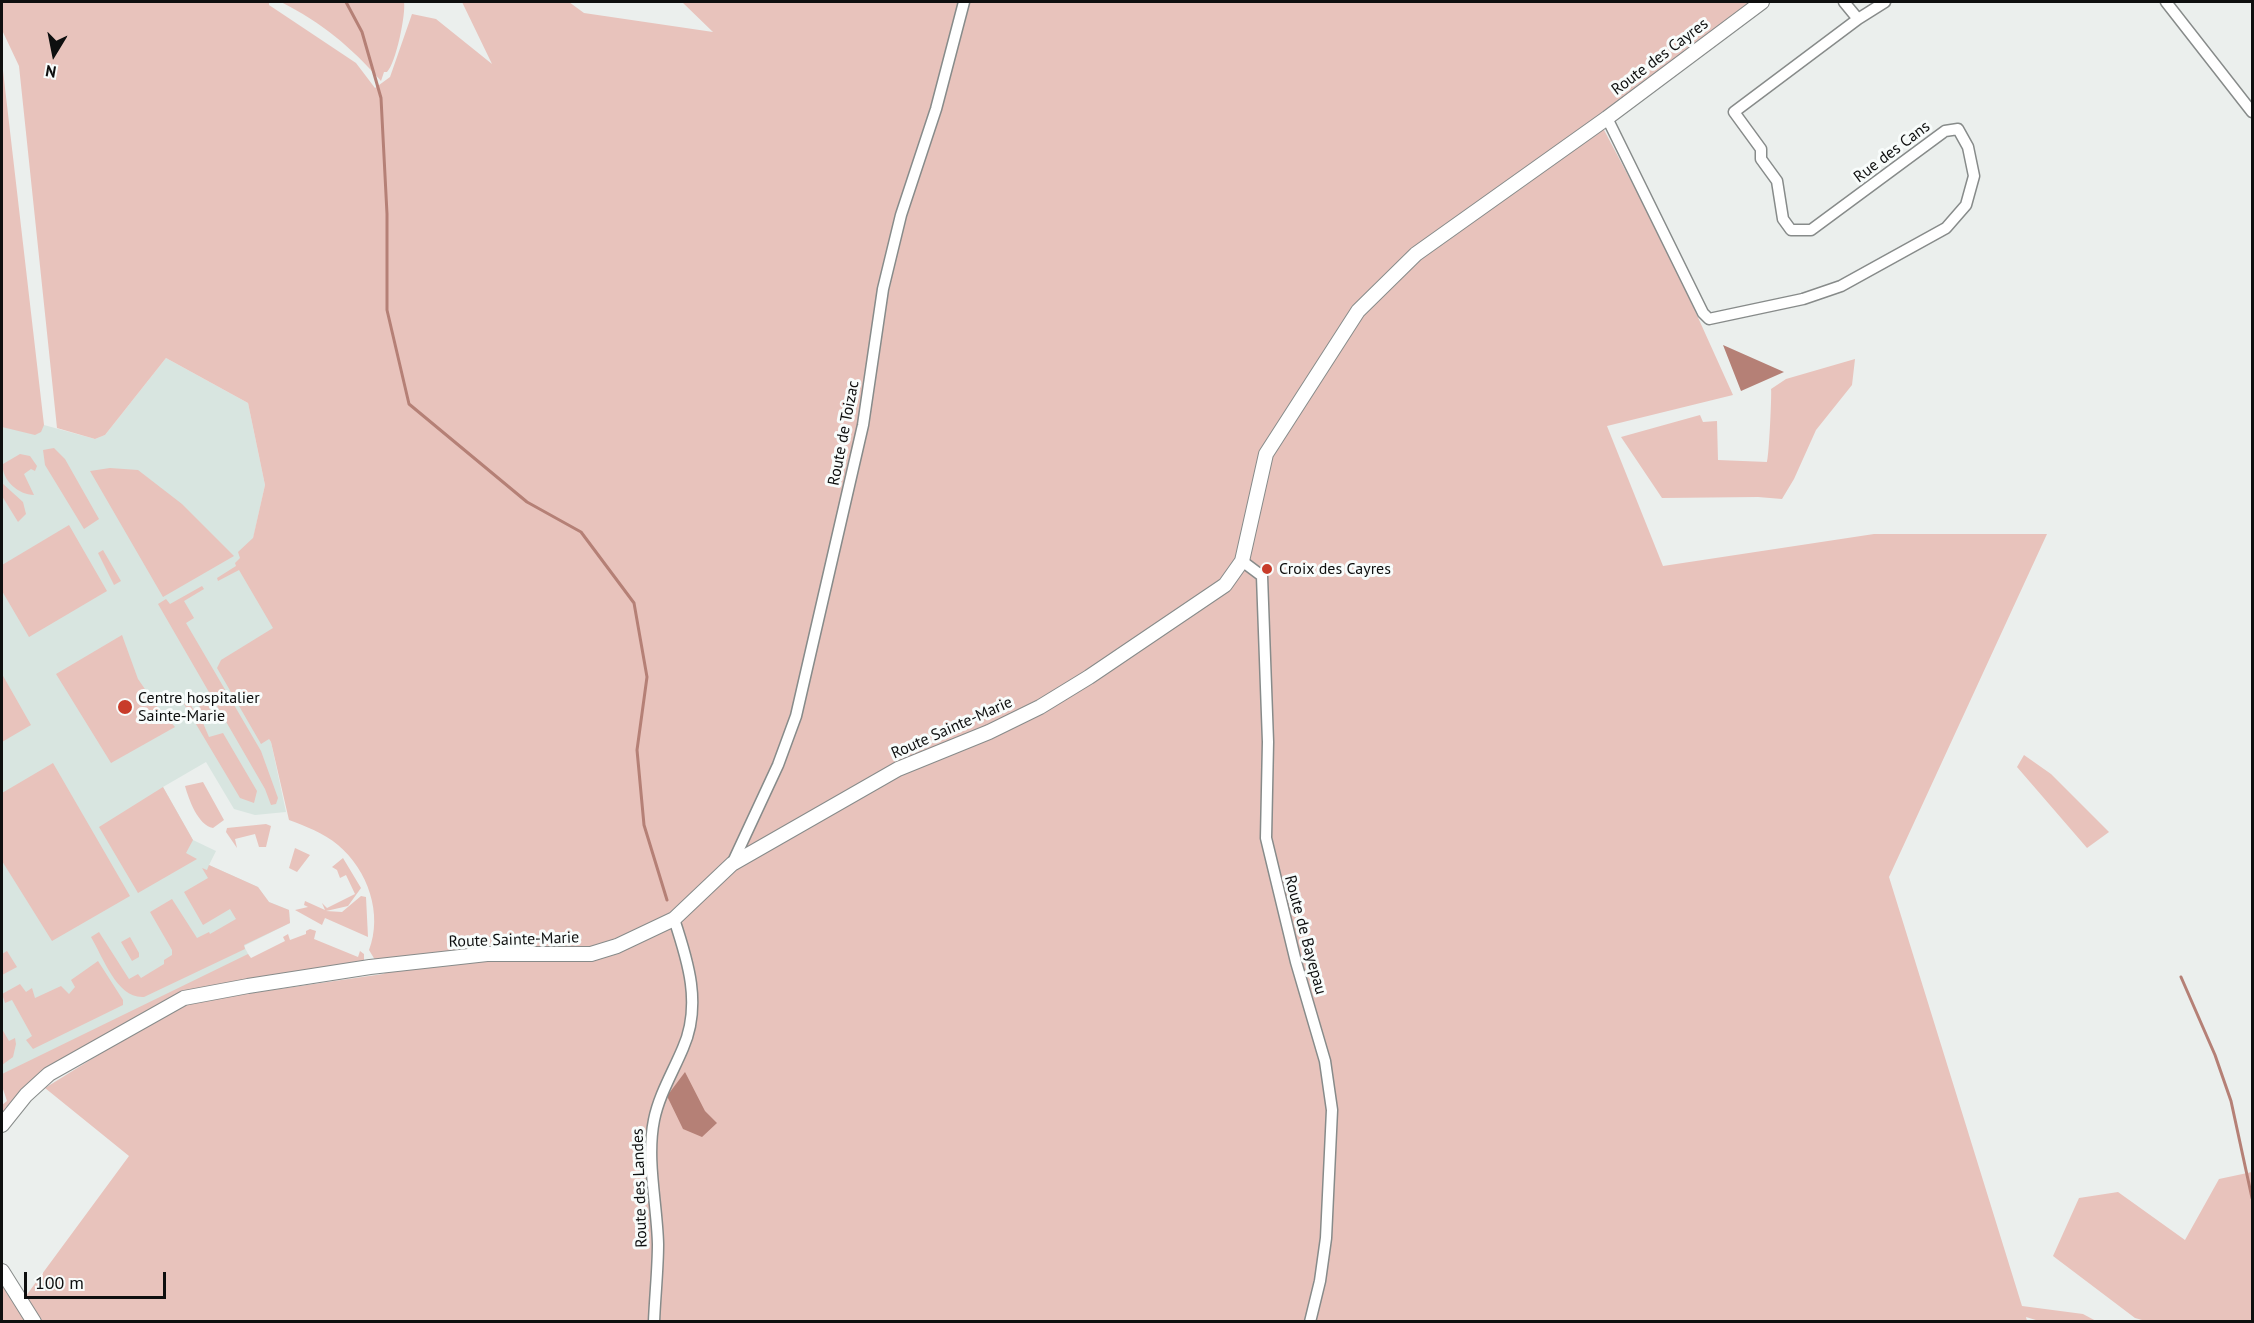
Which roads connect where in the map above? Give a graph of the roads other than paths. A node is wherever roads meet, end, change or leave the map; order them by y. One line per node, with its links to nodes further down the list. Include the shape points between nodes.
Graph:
1 (964, 2): 10 (street, Route de Toizac, via 883,289 863,425 796,716)
2 (1762, 2): 8 (street, Route des Cayres)
3 (1844, 2): 6 (street)
4 (1885, 2): 6 (street)
5 (2166, 2): 7 (street)
6 (1858, 19): 8 (street, Rue des Cans, via 1734,112 1761,149 1761,159 1777,181 1783,219 1791,230 1811,230 1945,131 1958,129 1968,147 1974,176 1966,205 1946,228 1841,286 1803,299 1709,319)
7 (2253, 112)
8 (1606, 118): 9 (street, Route des Cayres, via 1416,254 1358,310 1266,454)
9 (1242, 561): 10 (street, Route Sainte-Marie, via 1225,585 1040,707 898,770); 16 (street, Route de Bayepau, via 1262,576 1268,742 1266,838 1325,1061 1332,1110 1326,1238)
10 (732, 864): 11 (street, Route Sainte-Marie)
11 (674, 919): 12 (street, Route Sainte-Marie, via 591,954 463,957 328,973 184,998 49,1074); 15 (street, Route des Landes, via 687,958 694,1012 685,1046 653,1120 658,1243)
12 (2, 1125)
13 (2, 1271): 14 (street)
14 (34, 1322)
15 (654, 1322)
16 (1310, 1322)

